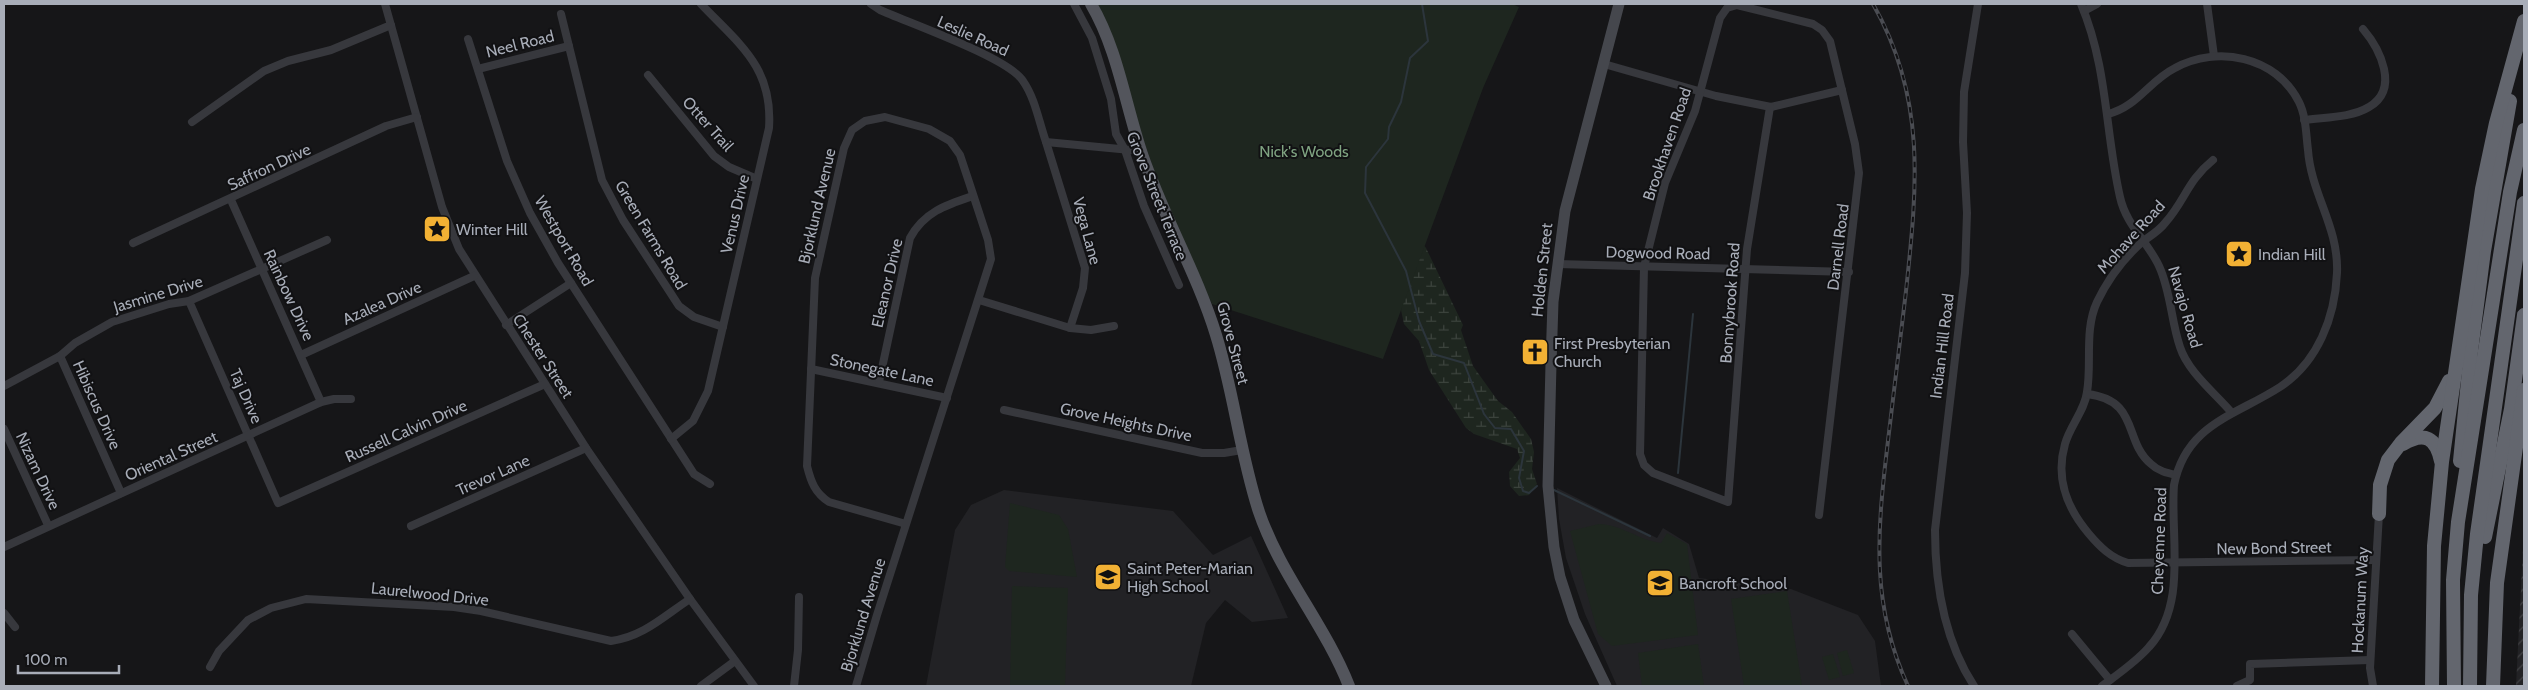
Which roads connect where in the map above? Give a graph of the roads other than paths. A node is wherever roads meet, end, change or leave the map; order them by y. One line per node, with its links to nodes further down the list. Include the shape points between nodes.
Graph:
1 (385, 4): 14 (street, Chester Street)
2 (701, 4): 35 (street, Venus Drive, via 751,57 765,83 769,97 768,128)
3 (871, 4): 31 (street, Leslie Road, via 1013,70 1023,79 1030,93)
4 (1074, 4): 32 (street, Grove Street Terrace, via 1092,38 1111,99 1116,134)
5 (1091, 4): 33 (main road, Grove Street, via 1106,34)
6 (1619, 4): 20 (main road, Holden Street)
7 (1978, 4): 108 (street, Indian Hill Road, via 1964,92 1965,273 1935,530 1936,566 1946,620 1960,660)
8 (2097, 4): 10 (street)
9 (2207, 4): 19 (street)
10 (2082, 7): 26 (street, Navajo Road, via 2100,60)
11 (561, 14): 18 (street, Green Farms Road)
12 (1782, 16): 23 (street, Darnell Road, via 1812,24 1825,33 1833,50); 24 (street, Brookhaven Road, via 1737,5 1725,9 1719,20)
13 (2524, 21): 59 (highway, via 2496,122 2482,189)
14 (391, 26): 27 (street, Chester Street); 29 (street, via 331,50 264,71)
15 (2363, 29): 28 (street, via 2385,68 2381,95 2376,102 2360,111)
16 (2524, 37): 85 (highway, via 2493,197 2470,352 2456,500)
17 (468, 39): 21 (street, Westport Road)
18 (569, 46): 21 (street, Neel Road); 55 (street, Green Farms Road, via 600,172 617,210 679,306 694,317)
19 (2214, 56): 26 (street, Cheyenne Road, via 2194,59 2176,67 2160,77 2130,106); 28 (street, Cheyenne Road, via 2244,59 2272,72 2294,94)
20 (1604, 64): 24 (street); 42 (main road, Holden Street, via 1571,181)
21 (478, 69): 48 (street, Westport Road, via 517,186)
22 (648, 76): 35 (street, Otter Trail, via 714,156 729,167)
23 (1842, 90): 25 (street); 46 (street, Darnell Road, via 1858,168)
24 (1700, 91): 25 (street); 43 (street, Brookhaven Road, via 1689,129 1665,184)
25 (1770, 107): 44 (street, Bonnybrook Road)
26 (2108, 114): 40 (street, Navajo Road, via 2120,200)
27 (417, 116): 37 (street, Saffron Drive, via 386,126); 47 (street, Chester Street, via 447,221)
28 (2304, 120): 70 (street, Cheyenne Road, via 2310,166 2336,249 2332,306 2321,341 2300,371 2280,386)
29 (192, 122)
30 (2524, 130): 85 (highway, via 2508,207)
31 (1046, 142): 32 (street); 56 (street, Vega Lane, via 1085,268 1083,288)
32 (1125, 150): 33 (street); 49 (street, Grove Street Terrace, via 1144,206)
33 (1141, 151): 75 (main road, Grove Street, via 1207,306 1221,350)
34 (2213, 160): 40 (street, Mohave Road, via 2193,178 2166,222)
35 (757, 179): 55 (street, Venus Drive)
36 (974, 196): 50 (street, Bjorklund Avenue, via 991,258); 60 (street, Bjorklund Avenue, via 960,155 941,134 885,118 866,121 852,130 844,148 815,278); 61 (street, Eleanor Drive, via 933,211 910,238)
37 (231, 200): 41 (street, Saffron Drive); 45 (street, Rainbow Drive)
38 (2524, 203): 92 (highway, via 2485,472)
39 (327, 240): 45 (street, Jasmine Drive)
40 (2143, 242): 65 (street, Mohave Road, via 2111,277 2094,310); 70 (street, Navajo Road, via 2163,276 2180,348 2187,361)
41 (133, 243)
42 (1557, 264): 43 (street, Dogwood Road); 107 (main road, Holden Street, via 1549,471 1552,532 1564,592 1580,634)
43 (1644, 267): 44 (street, Dogwood Road); 81 (street, Brookhaven Road, via 1641,458 1646,468 1654,473)
44 (1746, 269): 46 (street, Dogwood Road); 81 (street, Bonnybrook Road)
45 (262, 270): 51 (street, Jasmine Drive); 57 (street, Rainbow Drive)
46 (1849, 272): 84 (street, Darnell Road)
47 (474, 276): 53 (street, Chester Street); 57 (street, Azalea Drive)
48 (571, 283): 53 (street); 73 (street, Westport Road)
49 (1179, 285)
50 (979, 300): 56 (street); 66 (street, Bjorklund Avenue)
51 (189, 301): 58 (street, Jasmine Drive, via 112,322 75,342); 72 (street, Taj Drive)
52 (2524, 315): 92 (highway, via 2511,409 2477,584)
53 (506, 325): 62 (street, Chester Street)
54 (1114, 326): 56 (street, via 1091,330)
55 (723, 327): 73 (street, Venus Drive, via 708,391 700,410 693,421)
56 (1070, 328)
57 (301, 355): 68 (street, Rainbow Drive)
58 (60, 356): 63 (street, Jasmine Drive); 80 (street, Hibiscus Drive)
59 (2457, 360): 76 (highway, via 2439,402); 77 (highway)
60 (811, 369): 61 (street, Stonegate Lane); 86 (street, Bjorklund Avenue, via 807,466 814,487 831,503)
61 (879, 382): 66 (street, Stonegate Lane)
62 (545, 384): 74 (street, Chester Street); 82 (street, Russell Calvin Drive)
63 (4, 386)
64 (2524, 390): 115 (highway, via 2497,583)
65 (2087, 394): 78 (street, via 2099,395 2114,403 2126,416 2147,460 2161,471); 91 (street, Mohave Road, via 2063,452 2062,484 2069,506 2087,532 2111,556 2134,564)
66 (947, 398): 86 (street, Bjorklund Avenue)
67 (351, 399): 68 (street, Oriental Street)
68 (321, 402): 72 (street, Oriental Street)
69 (1004, 410): 75 (street, Grove Heights Drive, via 1202,453)
70 (2232, 412): 78 (street, Cheyenne Road, via 2195,439)
71 (4, 429): 87 (street, Nizam Drive)
72 (249, 436): 80 (street, Oriental Street); 82 (street, Taj Drive)
73 (672, 439): 79 (street, Westport Road, via 694,474)
74 (586, 448): 88 (street, Trevor Lane); 94 (street, Chester Street)
75 (1242, 450): 106 (main road, Grove Street, via 1265,527)
76 (2395, 450): 77 (highway, via 2413,439 2426,438 2437,447); 83 (highway, via 2383,472)
77 (2442, 465): 112 (highway, via 2435,530)
78 (2176, 475): 91 (street, Cheyenne Road)
79 (710, 484)
80 (121, 493): 87 (street, Oriental Street)
81 (1728, 502)
82 (278, 503)
83 (2378, 514): 90 (street, Hockanum Way)
84 (1819, 515)
85 (2458, 522): 113 (highway, via 2453,580)
86 (906, 524): 105 (street, Bjorklund Avenue)
87 (48, 525): 89 (street, Oriental Street)
88 (411, 526)
89 (4, 547)
90 (2375, 560): 91 (street, New Bond Street); 98 (street, Hockanum Way)
91 (2174, 564): 101 (street, Cheyenne Road, via 2172,599 2161,630 2148,648)
92 (2471, 595): 114 (highway)
93 (799, 597): 104 (street)
94 (690, 599): 99 (street, Chester Street); 100 (street, Laurelwood Drive, via 645,631 611,641 454,607 306,599 271,608 248,620 219,650)
95 (4, 613): 96 (street)
96 (15, 627)
97 (2072, 634): 101 (street)
98 (2370, 660): 110 (street, via 2250,664 2250,680); 111 (street, Hockanum Way)
99 (735, 661): 102 (street); 103 (street, Chester Street)
100 (210, 667)
101 (2110, 680): 109 (street, Cheyenne Road)
102 (702, 686)
103 (754, 686)
104 (794, 686)
105 (856, 686)
106 (1349, 686)
107 (1606, 686)
108 (1974, 686)
109 (2102, 686)
110 (2237, 686)
111 (2373, 686)
112 (2432, 686)
113 (2454, 686)
114 (2470, 686)
115 (2493, 686)

